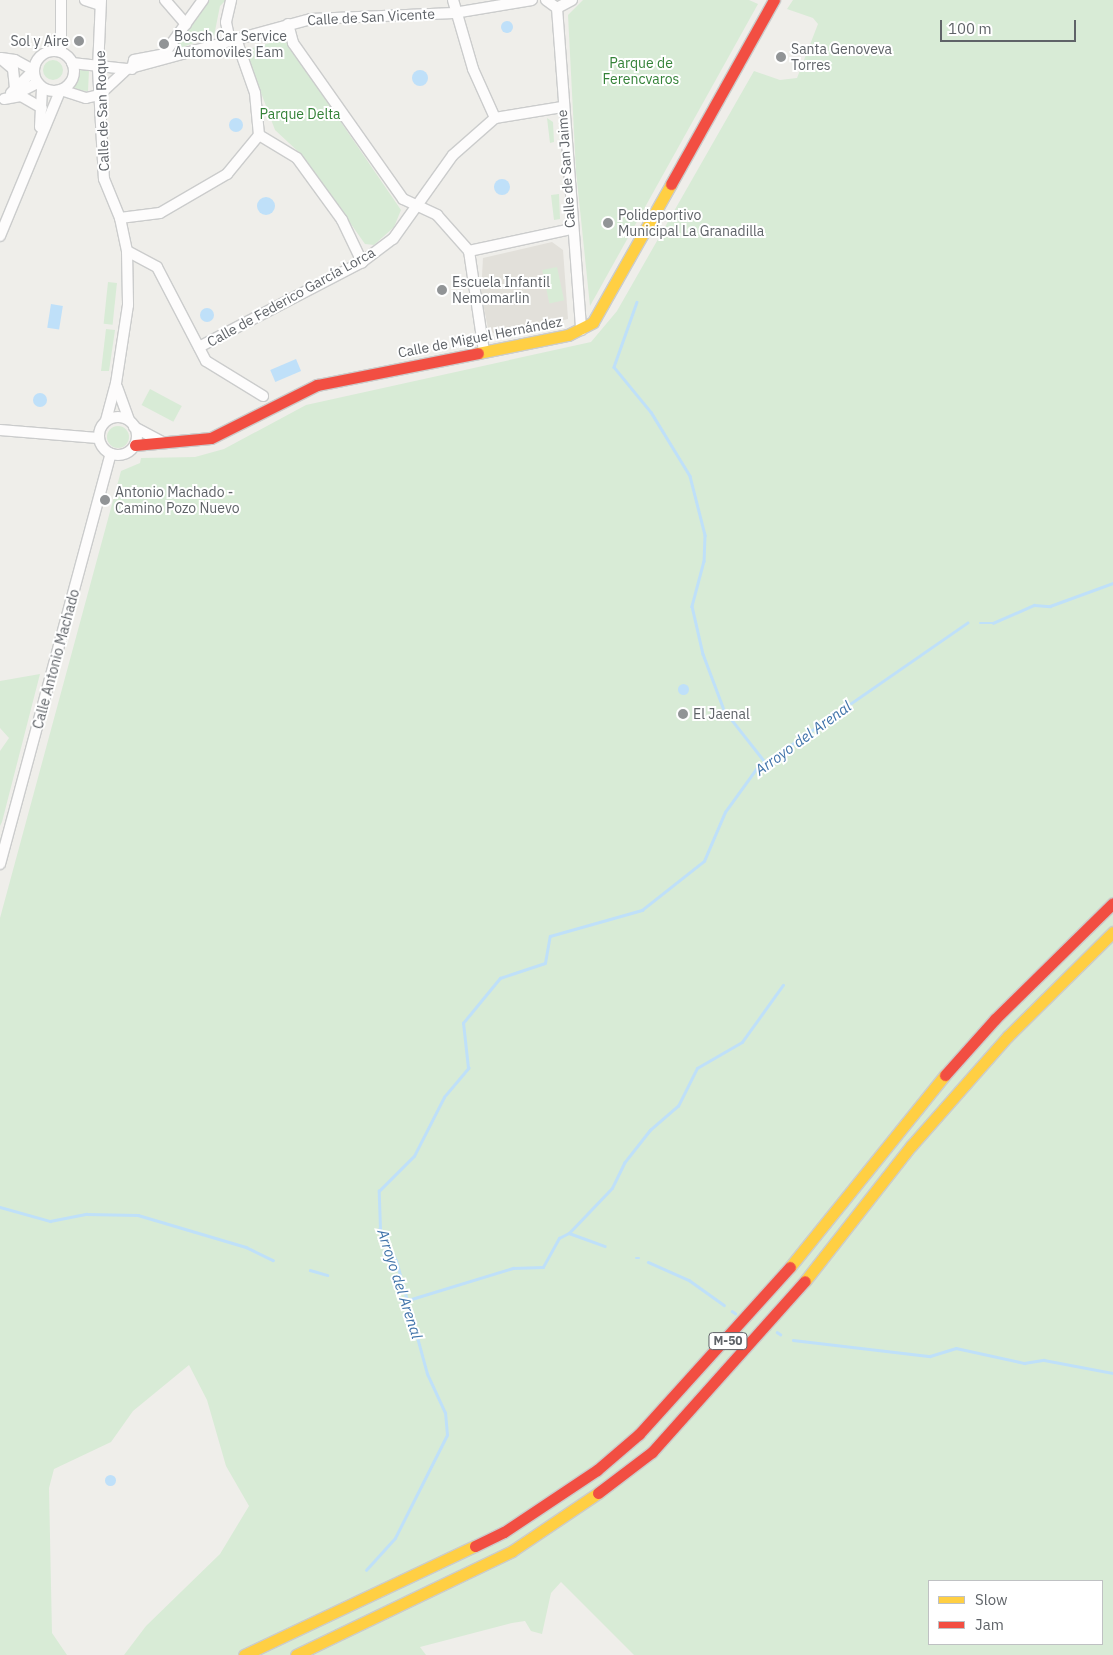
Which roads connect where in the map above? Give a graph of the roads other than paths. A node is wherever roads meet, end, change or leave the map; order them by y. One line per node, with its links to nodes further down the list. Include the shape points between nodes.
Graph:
1 (60, 0): 17 (street)
2 (85, 0): 11 (street)
3 (165, 0): 14 (street)
4 (203, 0): 14 (street)
5 (231, 0): 16 (street, via 226,22)
6 (453, 0): 13 (street)
7 (532, 0): 13 (street, Calle de San Vicente)
8 (546, 0): 12 (street)
9 (572, 0): 12 (street)
10 (774, 0): 40 (main road, Calle de Miguel Hernández, via 603,308)
11 (100, 3): 20 (street, Calle de San Roque)
12 (557, 8): 28 (street, Calle de San Jaime)
13 (454, 13): 15 (street, Calle de San Vicente); 30 (street)
14 (186, 24): 21 (street, via 164,54 134,60)
15 (288, 24): 16 (street, Calle de San Vicente); 33 (street, via 293,43 404,199)
16 (233, 40): 21 (street, Calle de San Vicente); 31 (street, via 255,93)
17 (56, 51): 19 (street); 22 (street, via 37,59)
18 (0, 58): 22 (street, via 15,60); 24 (street, via 13,68)
19 (72, 63): 20 (street, Calle de San Vicente); 25 (street, via 73,76)
20 (98, 64): 21 (street, Calle de San Vicente); 26 (street, Calle de San Roque)
21 (129, 69): 26 (street, Calle de San Vicente)
22 (33, 71): 23 (street); 24 (street)
23 (40, 86): 25 (street); 27 (street); 29 (street)
24 (15, 89): 27 (street)
25 (60, 90): 26 (street, via 86,98); 32 (street)
26 (99, 95): 34 (street, Calle de San Roque, via 104,179)
27 (2, 101): 29 (street, via 21,96)
28 (562, 107): 30 (street); 35 (street, Calle de San Jaime)
29 (42, 108): 32 (street)
30 (496, 118): 33 (street, Calle de Federico García Lorca, via 453,154)
31 (259, 135): 34 (street, via 227,174 160,213); 39 (street, via 297,158 342,220)
32 (38, 136): 36 (street)
33 (421, 205): 38 (street, via 456,231); 39 (street, Calle de Federico García Lorca, via 393,239)
34 (120, 218): 37 (street, Calle de San Roque)
35 (571, 229): 38 (street); 40 (street, Calle de San Jaime)
36 (0, 236)
37 (126, 251): 41 (street, via 157,267); 43 (street, Calle de San Roque, via 128,306)
38 (469, 251): 42 (street)
39 (362, 262): 41 (street, Calle de Federico García Lorca)
40 (581, 330): 42 (main road, Calle de Miguel Hernández)
41 (199, 347): 44 (street, via 214,368)
42 (484, 351): 49 (main road, Calle de Miguel Hernández, via 317,385 211,438)
43 (116, 383): 45 (street, Calle de San Roque); 46 (street)
44 (263, 396)
45 (106, 421): 46 (street, via 118,416); 48 (street)
46 (132, 424): 49 (street); 50 (street)
47 (0, 430): 48 (street)
48 (98, 438): 51 (street)
49 (165, 443): 50 (main road, Calle de Miguel Hernández)
50 (135, 445): 51 (street, via 126,454)
51 (110, 454): 52 (street, Calle Antonio Machado)
52 (0, 864)
53 (1113, 903): 55 (main road, M-50, via 995,1019 898,1129 764,1301 639,1434 597,1470 504,1532)
54 (1113, 932): 56 (main road, M-50, via 995,1050 911,1146 779,1314 652,1452 565,1519 512,1551)
55 (244, 1655)
56 (296, 1655)

